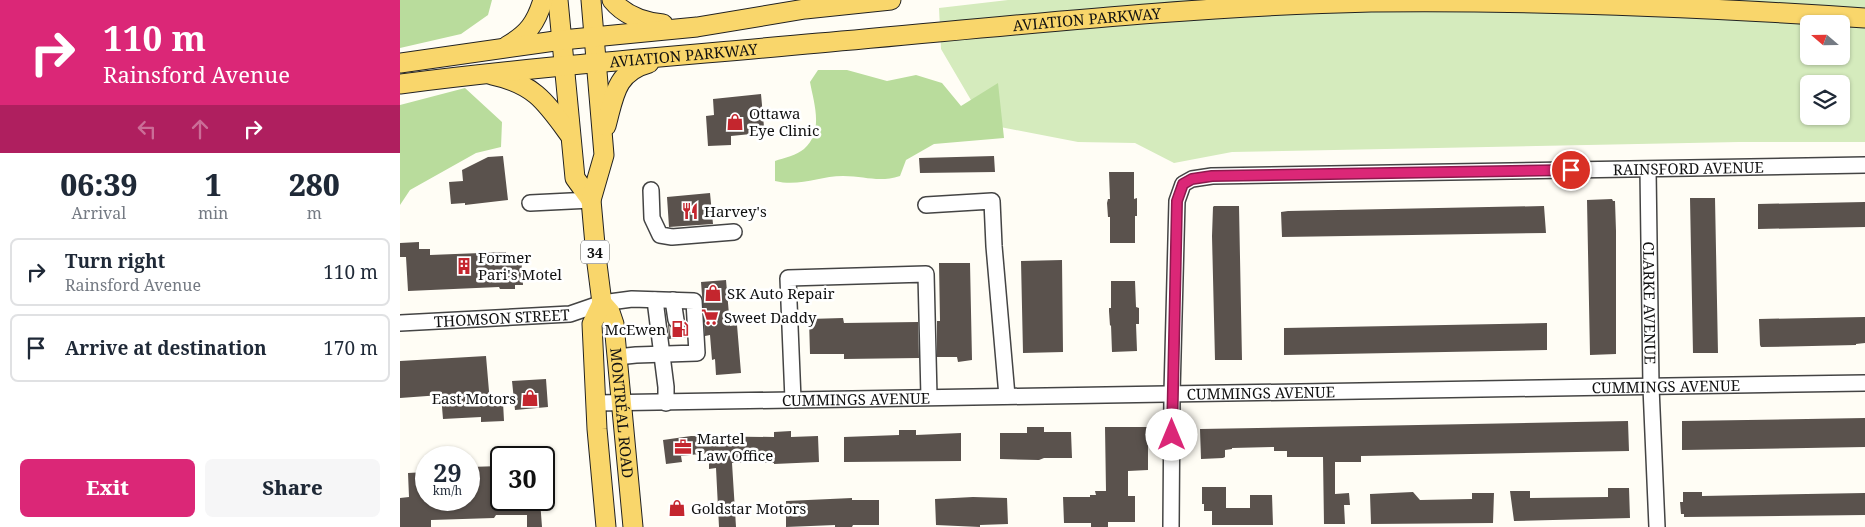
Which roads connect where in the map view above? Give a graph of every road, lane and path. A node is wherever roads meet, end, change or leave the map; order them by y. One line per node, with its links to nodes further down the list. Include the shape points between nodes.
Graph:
1 (544, 0): 11 (main road, via 529,30)
2 (558, 0): 10 (main road)
3 (591, 0): 9 (main road, MONTRÉAL ROAD / 34)
4 (612, 0): 8 (main road, via 626,14 645,22)
5 (891, 0): 8 (main road, AVIATION PARKWAY)
6 (1464, 0): 7 (main road, AVIATION PARKWAY, via 1639,4); 12 (main road, AVIATION PARKWAY, via 1204,11)
7 (1865, 18)
8 (697, 27): 9 (main road, AVIATION PARKWAY)
9 (594, 36): 10 (main road, AVIATION PARKWAY); 13 (main road, MONTRÉAL ROAD / 34)
10 (562, 40): 11 (main road, AVIATION PARKWAY); 15 (main road)
11 (500, 50): 14 (main road, AVIATION PARKWAY)
12 (670, 56): 13 (main road, AVIATION PARKWAY); 19 (main road, via 636,67 622,78)
13 (596, 62): 15 (main road, AVIATION PARKWAY); 19 (main road, MONTRÉAL ROAD / 34)
14 (400, 63)
15 (563, 65): 16 (main road, AVIATION PARKWAY); 18 (main road)
16 (484, 74): 17 (main road, AVIATION PARKWAY); 18 (main road, via 512,80 538,95)
17 (400, 84)
18 (570, 135): 23 (main road, via 575,178)
19 (602, 137): 23 (main road, MONTRÉAL ROAD / 34, via 604,155)
20 (1865, 165): 21 (street, RAINSFORD AVENUE)
21 (1648, 168): 35 (street, CLARKE AVENUE); 36 (street, RAINSFORD AVENUE, via 1212,176 1192,179 1183,184 1177,201)
22 (651, 190): 26 (street, via 652,218 660,235)
23 (592, 200): 24 (street); 29 (main road, MONTRÉAL ROAD / 34)
24 (530, 203)
25 (926, 205): 37 (street, via 992,201)
26 (734, 232)
27 (655, 300): 28 (street, THOMSON STREET); 29 (street, THOMSON STREET); 32 (street)
28 (673, 300): 30 (street); 32 (street, THOMSON STREET, via 694,301 697,353 679,346)
29 (602, 303): 31 (street, THOMSON STREET, via 570,314); 33 (main road, MONTRÉAL ROAD / 34, via 614,324); 42 (main road, MONTRÉAL ROAD, via 592,324)
30 (676, 320)
31 (400, 323)
32 (660, 354): 33 (street); 41 (street)
33 (616, 357): 40 (main road, MONTRÉAL ROAD / 34)
34 (1865, 383): 35 (street, CUMMINGS AVENUE)
35 (1651, 387): 36 (street, CUMMINGS AVENUE); 46 (street, CLARKE AVENUE)
36 (1172, 393): 37 (street, CUMMINGS AVENUE); 45 (street)
37 (1007, 396): 38 (street, CUMMINGS AVENUE)
38 (929, 397): 39 (street, CUMMINGS AVENUE); 39 (street, via 926,274 788,278)
39 (793, 400): 41 (street, CUMMINGS AVENUE)
40 (621, 403): 41 (street, CUMMINGS AVENUE); 42 (street, CUMMINGS AVENUE); 44 (main road, MONTRÉAL ROAD / 34)
41 (666, 403)
42 (596, 404): 43 (main road, MONTRÉAL ROAD)
43 (606, 527)
44 (633, 527)
45 (1171, 527)
46 (1657, 527)

